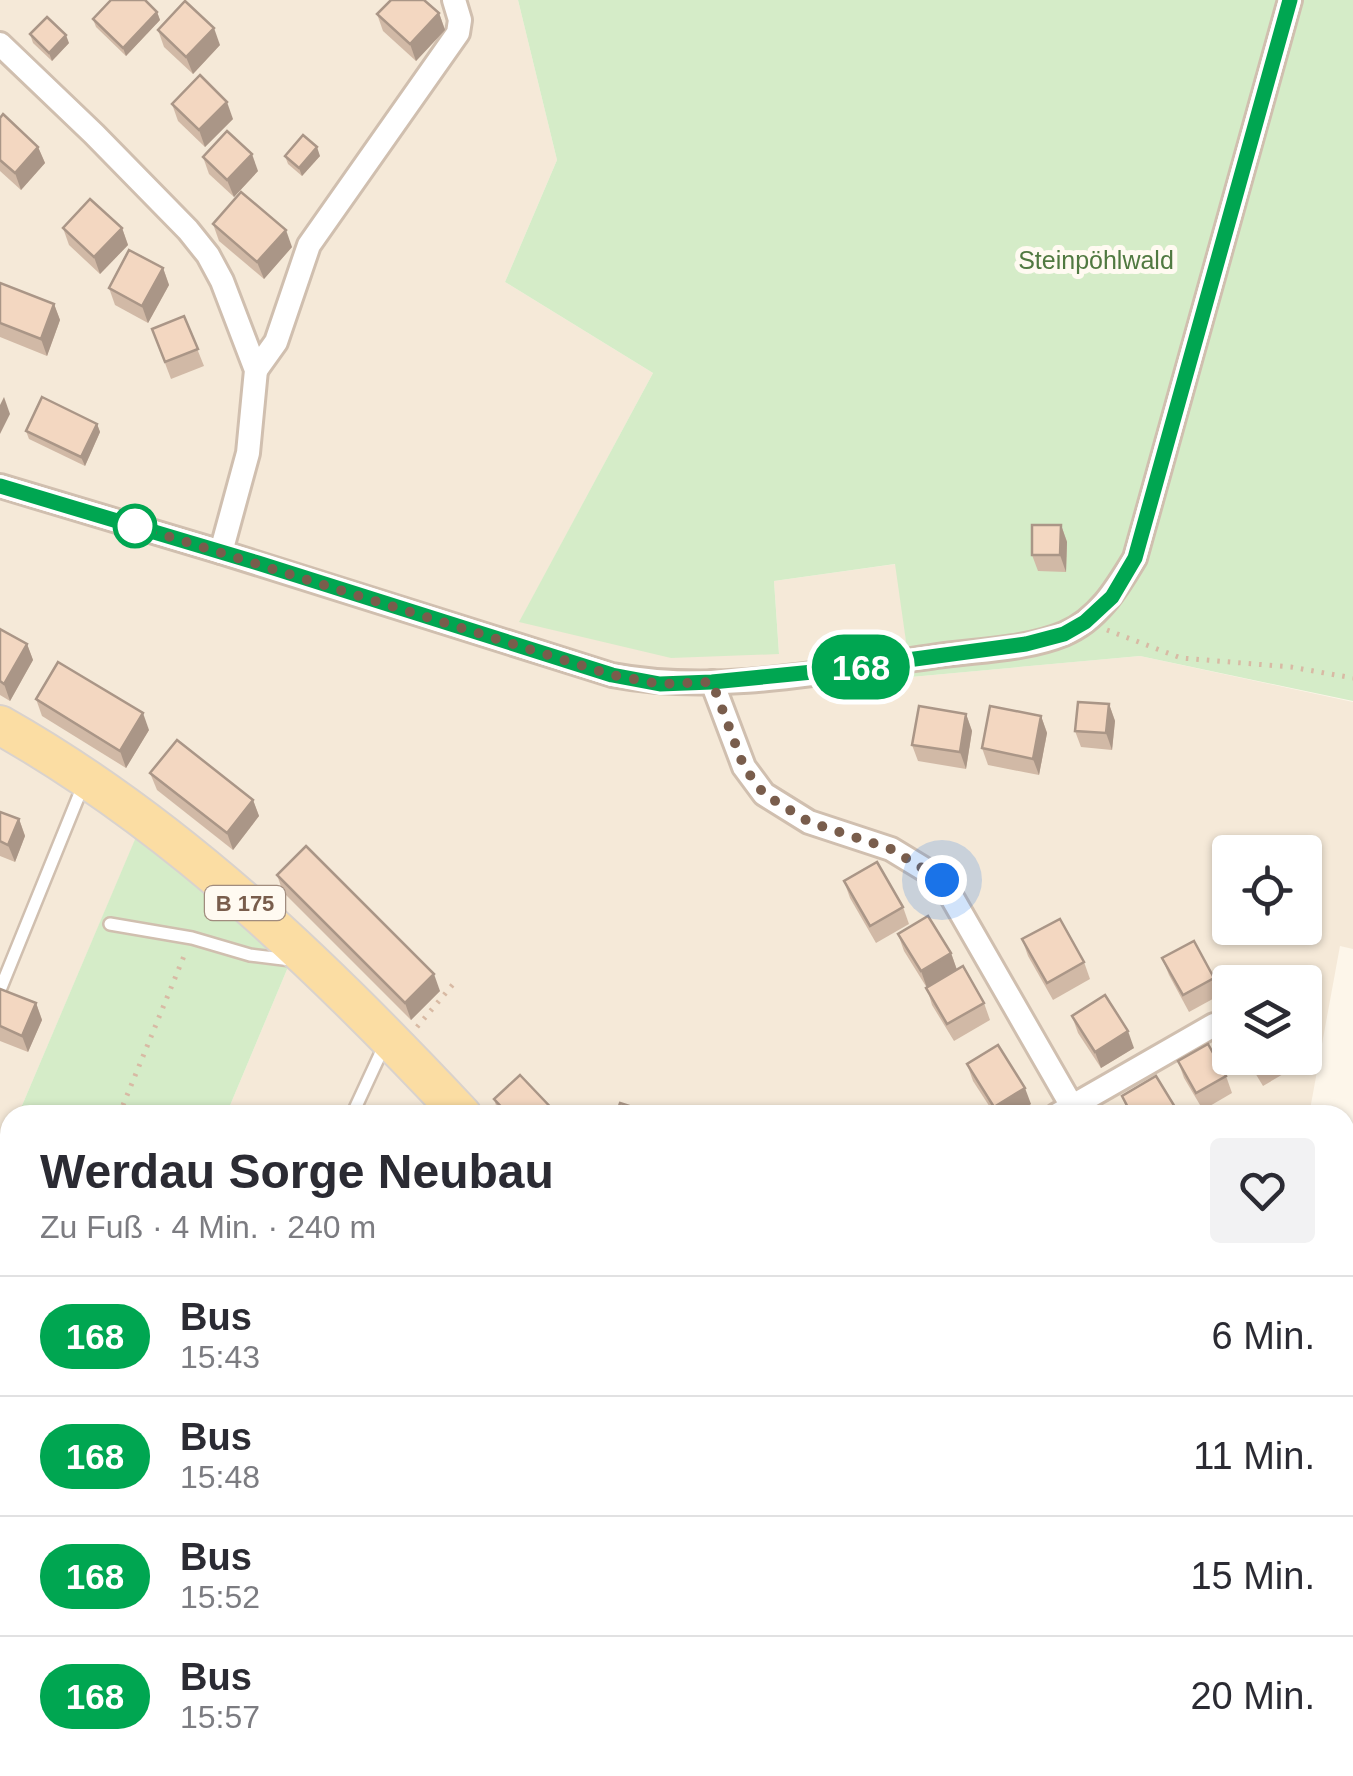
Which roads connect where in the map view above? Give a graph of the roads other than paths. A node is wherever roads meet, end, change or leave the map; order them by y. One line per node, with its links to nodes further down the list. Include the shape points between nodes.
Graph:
1 (454, 0): 4 (street, via 458,33 309,245 276,342)
2 (1290, 0): 7 (street, via 1135,558 1112,597 1064,634 1026,644)
3 (0, 44): 4 (street, via 208,255)
4 (256, 370): 6 (street, via 248,453)
5 (0, 486): 6 (street)
6 (221, 552): 7 (street, via 612,675 660,684)
7 (712, 682): 17 (street, via 744,767 764,794 809,822 891,849 942,880)
8 (0, 726): 9 (main road, B 175)
9 (86, 779): 11 (main road, B 175, via 186,853); 12 (lane)
10 (110, 924): 11 (lane)
11 (312, 962): 14 (main road, B 175)
12 (0, 990)
13 (1212, 1027): 18 (street)
14 (394, 1043): 15 (lane); 16 (main road, B 175)
15 (358, 1105)
16 (453, 1105)
17 (1065, 1105)
18 (1081, 1105)

